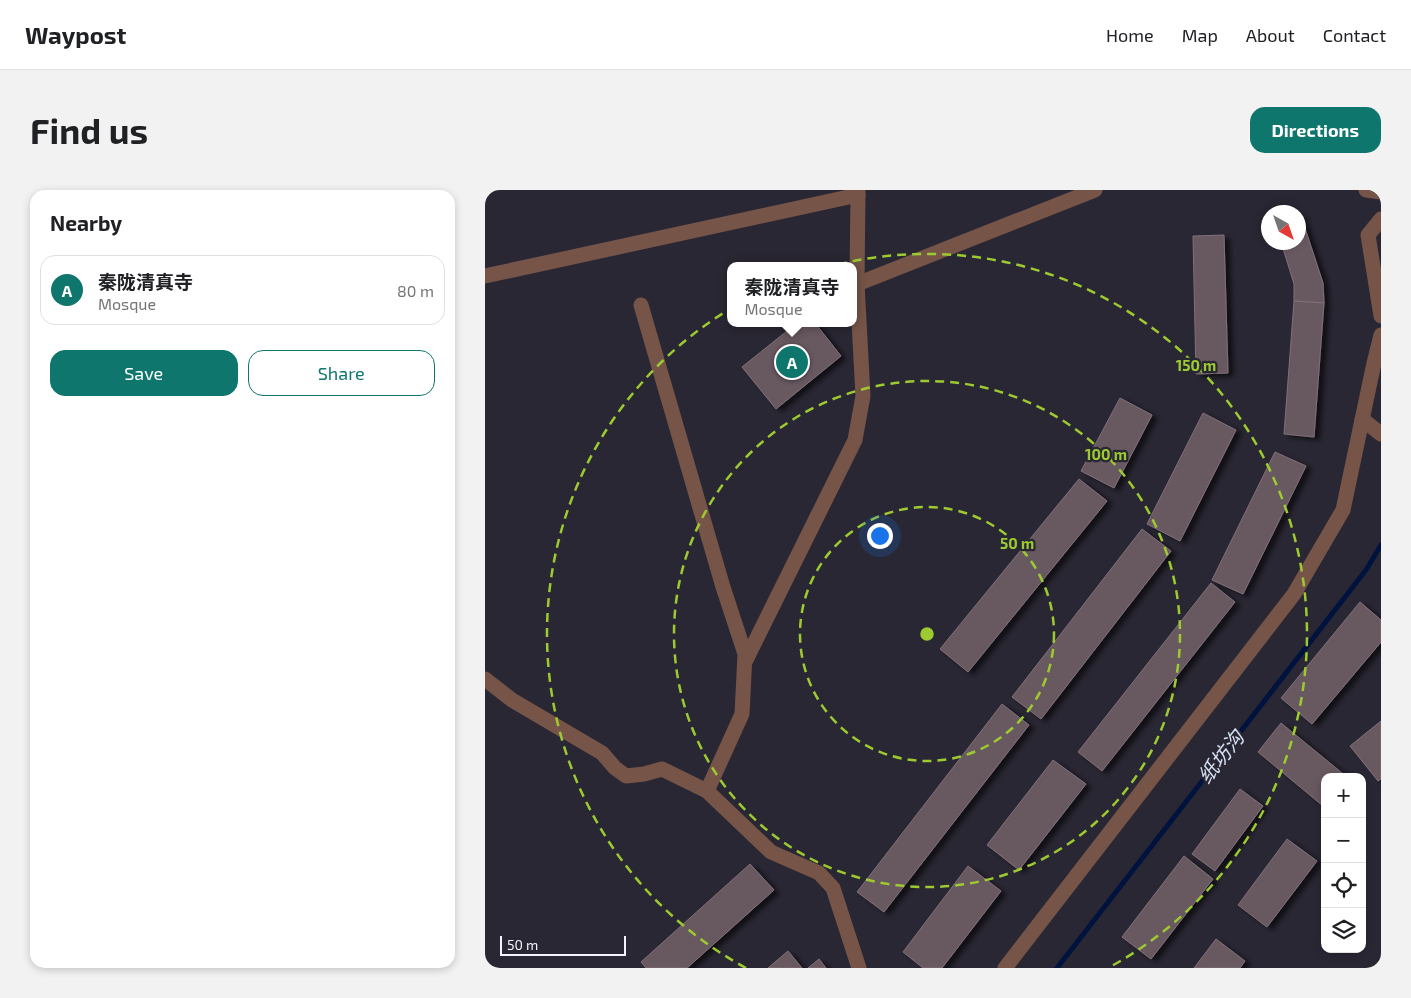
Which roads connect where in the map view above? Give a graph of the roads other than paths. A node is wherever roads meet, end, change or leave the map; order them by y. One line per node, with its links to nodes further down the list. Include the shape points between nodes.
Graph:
1 (1095, 190): 7 (street)
2 (1366, 190): 4 (street)
3 (858, 192): 6 (street); 7 (street)
4 (1381, 192)
5 (1381, 219): 9 (street, via 1368,235)
6 (485, 276)
7 (857, 284): 13 (street, via 863,396 855,440)
8 (641, 305): 13 (street)
9 (1381, 316)
10 (1381, 335): 11 (street)
11 (1362, 419): 12 (street); 17 (street, via 1343,510 1294,594)
12 (1381, 434)
13 (745, 662): 15 (street, via 742,714)
14 (485, 680): 15 (street, via 602,753 626,776 662,769)
15 (707, 791): 16 (street, via 771,852 819,873 833,888)
16 (859, 968)
17 (1005, 968)

